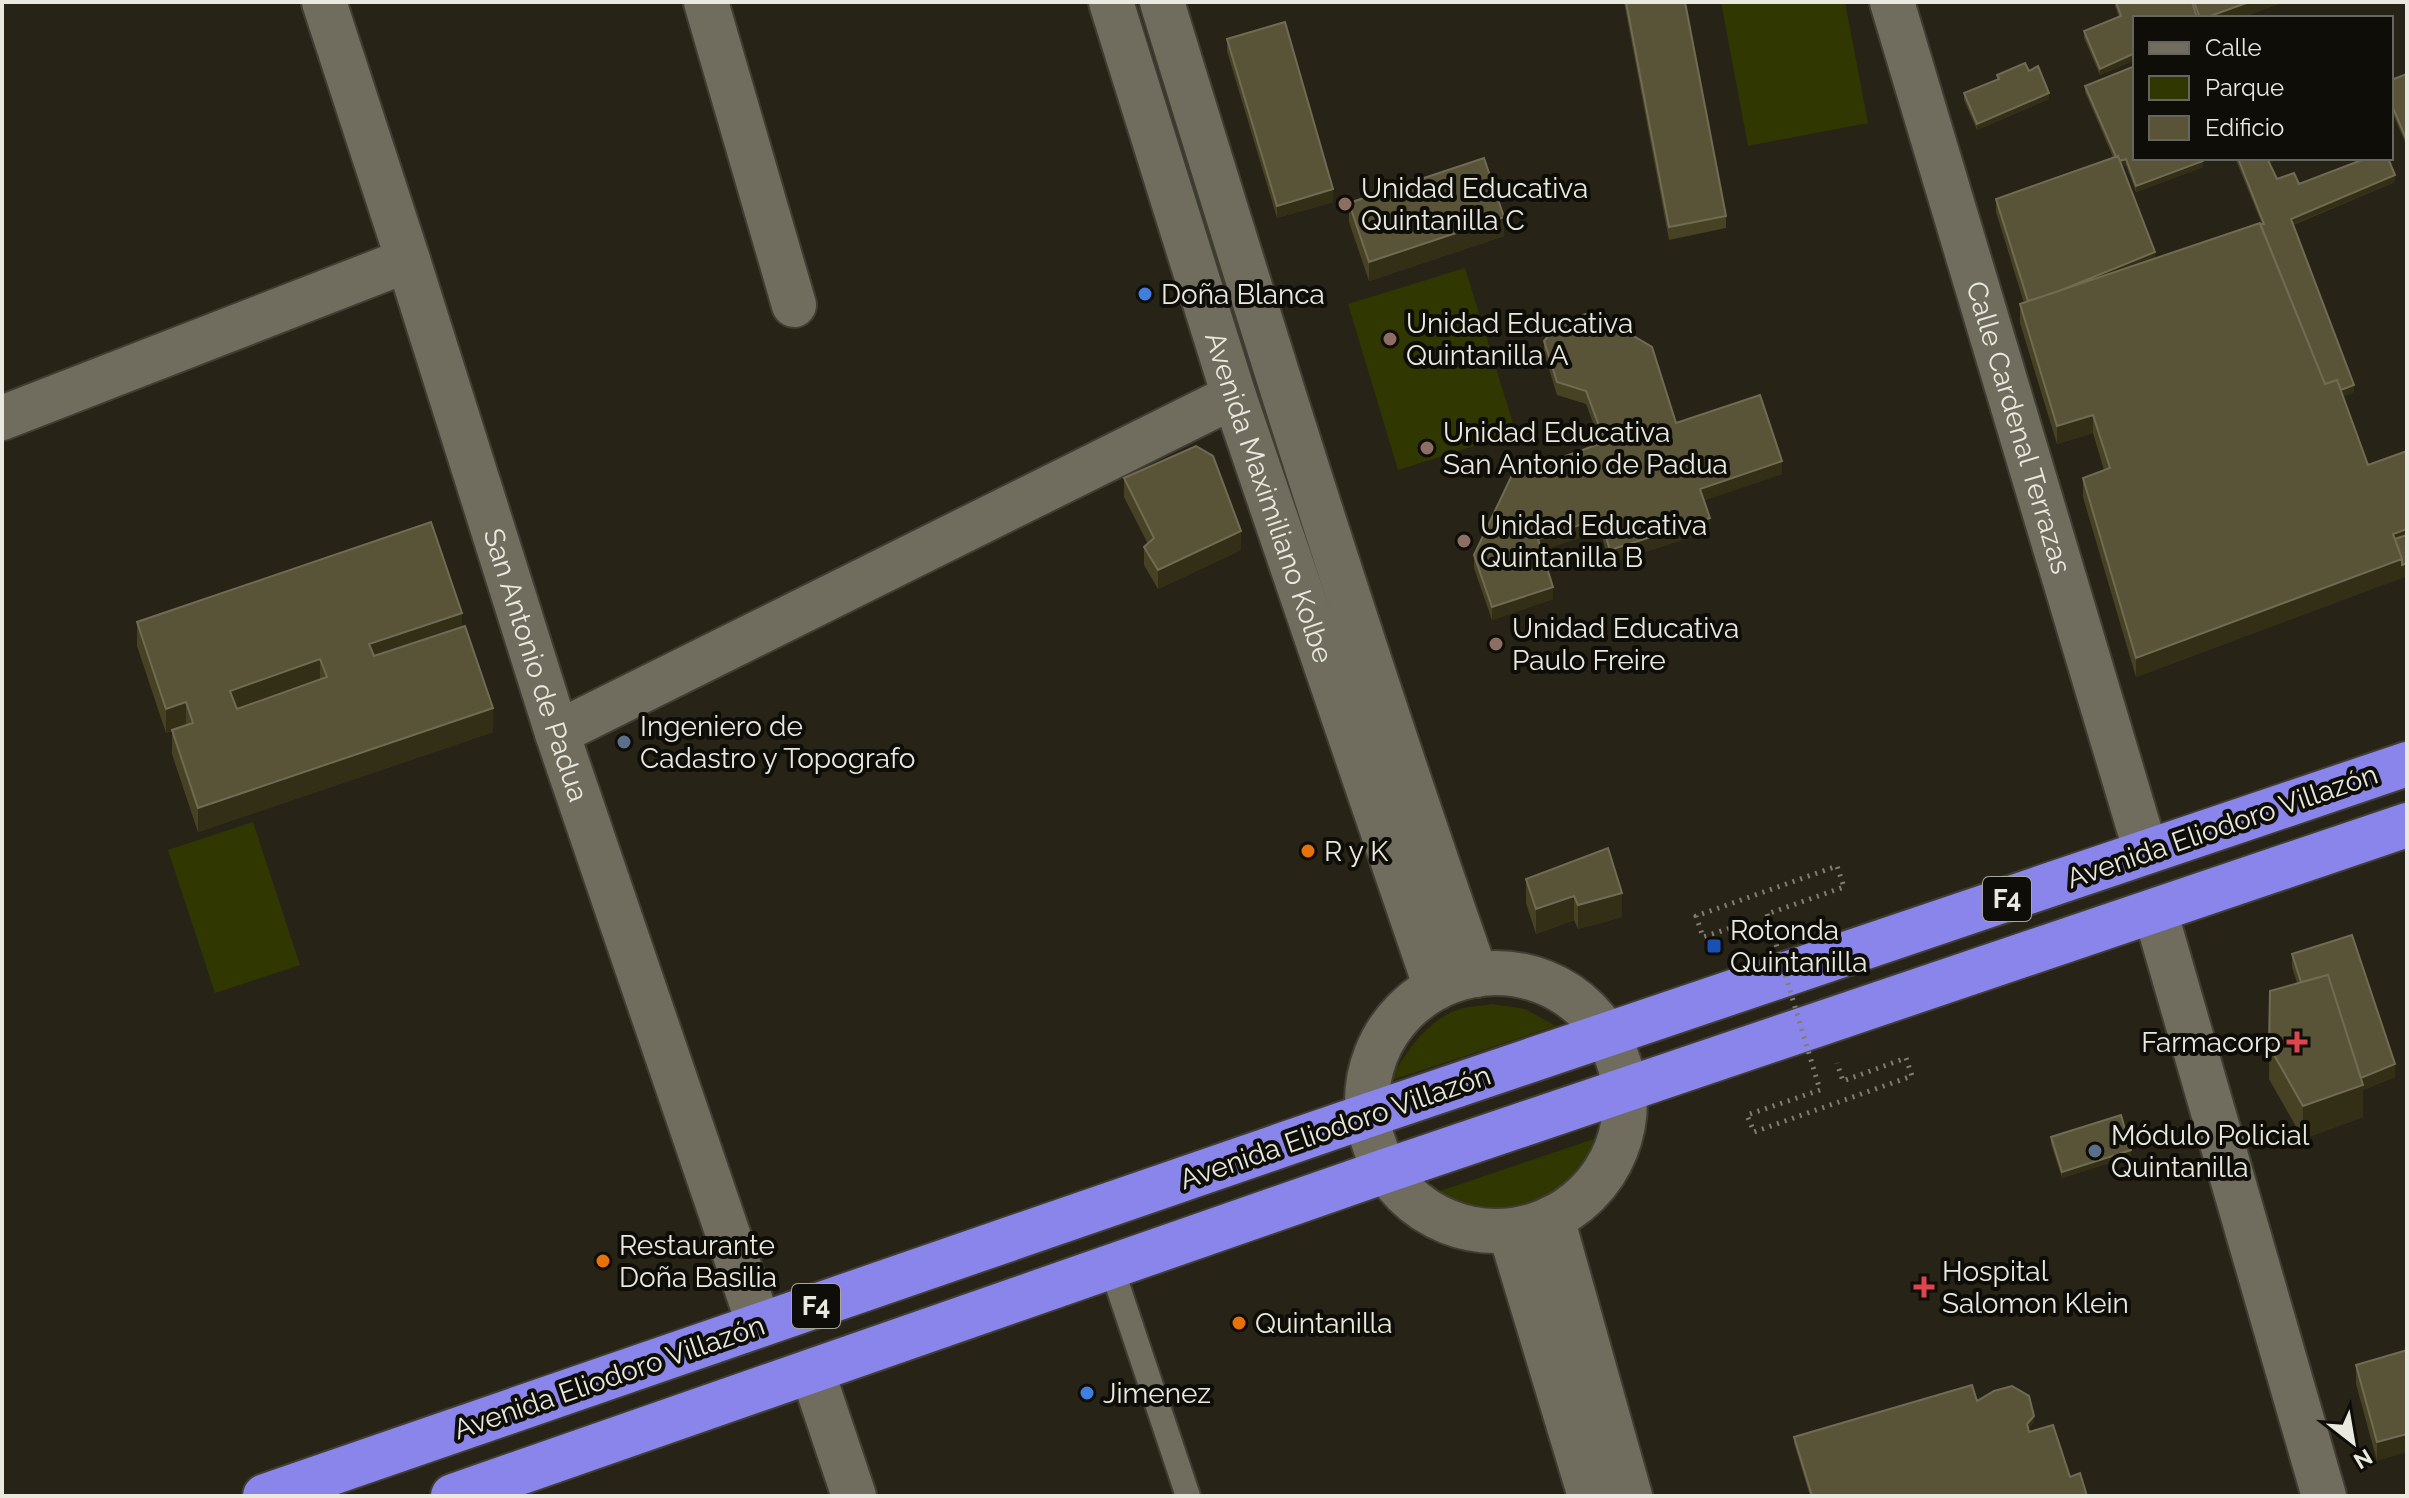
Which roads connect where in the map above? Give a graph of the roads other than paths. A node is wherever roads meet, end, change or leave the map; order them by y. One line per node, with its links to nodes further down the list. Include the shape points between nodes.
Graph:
1 (324, 2): 6 (street, San Antonio de Padua)
2 (706, 2): 7 (street)
3 (1111, 2): 8 (street, Avenida Maximiliano Kolbe)
4 (1162, 2): 15 (street, Avenida Maximiliano Kolbe, via 1278,381)
5 (1892, 2): 13 (street, Calle Cardenal Terrazas)
6 (408, 260): 9 (street); 10 (street, San Antonio de Padua)
7 (794, 305)
8 (1234, 396): 10 (street); 16 (street, Avenida Maximiliano Kolbe)
9 (2, 418)
10 (557, 733): 24 (street, San Antonio de Padua)
11 (2407, 764): 13 (highway, Avenida Eliodoro Villazón / F4)
12 (2407, 825): 14 (highway, Avenida Eliodoro Villazón / F4)
13 (2146, 852): 17 (highway, Avenida Eliodoro Villazón / F4)
14 (2155, 911): 18 (highway, Avenida Eliodoro Villazón / F4); 32 (street)
15 (1476, 975): 16 (street); 17 (street, via 1536,979 1574,999)
16 (1436, 988): 19 (street, via 1389,1028 1370,1070)
17 (1607, 1035): 18 (street); 19 (highway, Avenida Eliodoro Villazón / F4)
18 (1626, 1090): 20 (highway, Avenida Eliodoro Villazón / F4); 21 (street, via 1623,1127 1609,1164 1585,1196)
19 (1366, 1116): 20 (street); 24 (highway, Avenida Eliodoro Villazón / F4)
20 (1385, 1171): 22 (street, via 1412,1201 1447,1222 1478,1231); 23 (highway, Avenida Eliodoro Villazón / F4)
21 (1552, 1218): 22 (street); 31 (street)
22 (1510, 1231): 30 (street)
23 (1111, 1266): 25 (highway, Avenida Eliodoro Villazón / F4); 29 (lane)
24 (759, 1325): 26 (highway, Avenida Eliodoro Villazón / F4)
25 (812, 1371): 27 (highway, Avenida Eliodoro Villazón / F4); 28 (street)
26 (265, 1496)
27 (453, 1496)
28 (854, 1496)
29 (1188, 1496)
30 (1590, 1496)
31 (1630, 1496)
32 (2324, 1496)

